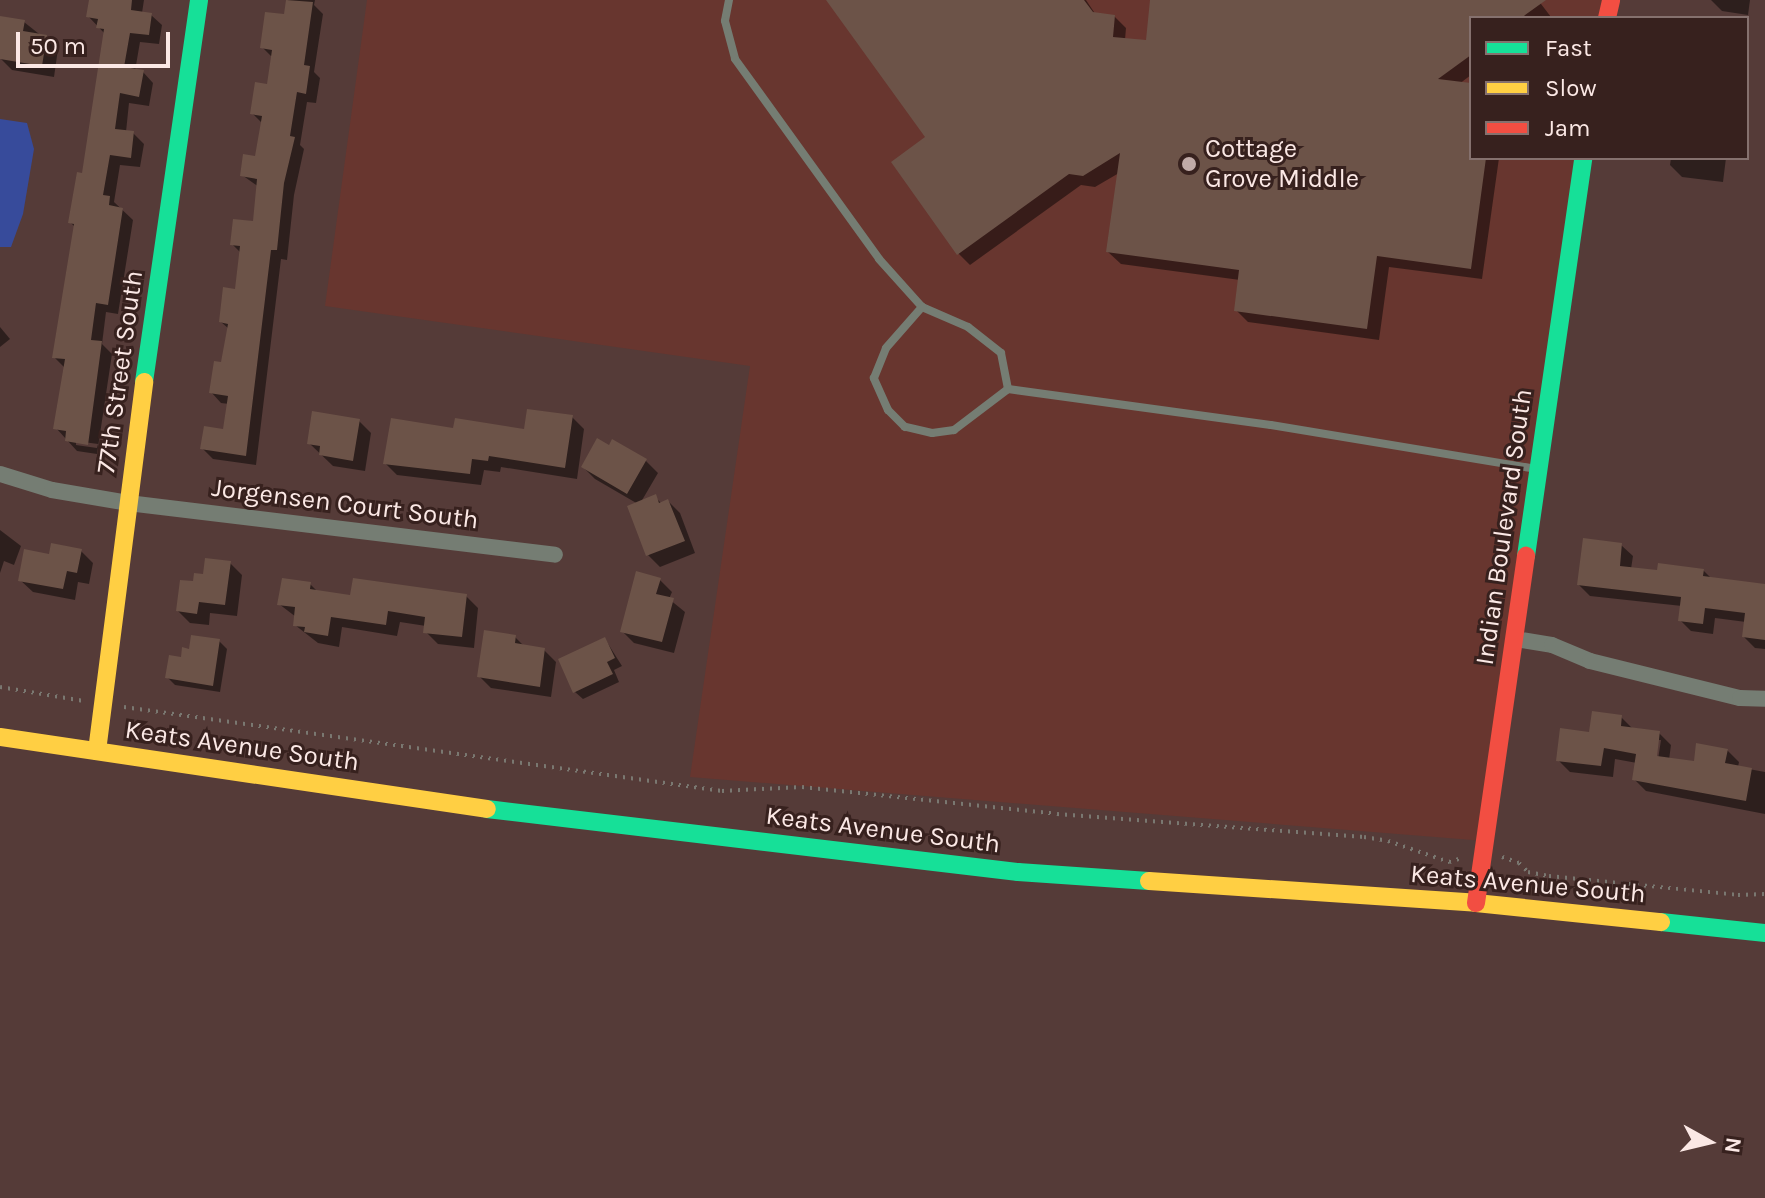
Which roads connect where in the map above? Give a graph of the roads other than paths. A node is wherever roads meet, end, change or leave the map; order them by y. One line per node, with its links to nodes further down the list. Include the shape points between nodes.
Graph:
1 (199, 0): 8 (main road, 77th Street South)
2 (729, 0): 4 (lane, via 725,21 735,59 879,259)
3 (1583, 160): 6 (main road, Indian Boulevard South)
4 (922, 307): 5 (lane, via 968,327 1001,353); 5 (lane, via 886,348 874,378 888,410 905,427 932,433 954,430)
5 (1008, 389): 6 (lane, via 1271,425)
6 (1539, 470): 10 (main road, Indian Boulevard South)
7 (0, 474): 8 (street, Jorgensen Court South, via 52,490)
8 (128, 503): 9 (street, Jorgensen Court South); 13 (main road, 77th Street South)
9 (555, 555)
10 (1515, 639): 11 (street, via 1740,698); 14 (main road, Indian Boulevard South)
11 (1765, 699)
12 (0, 737): 13 (main road, Keats Avenue South)
13 (97, 751): 14 (main road, Keats Avenue South, via 480,808 1018,872)
14 (1476, 903): 15 (main road, Keats Avenue South)
15 (1765, 933)

